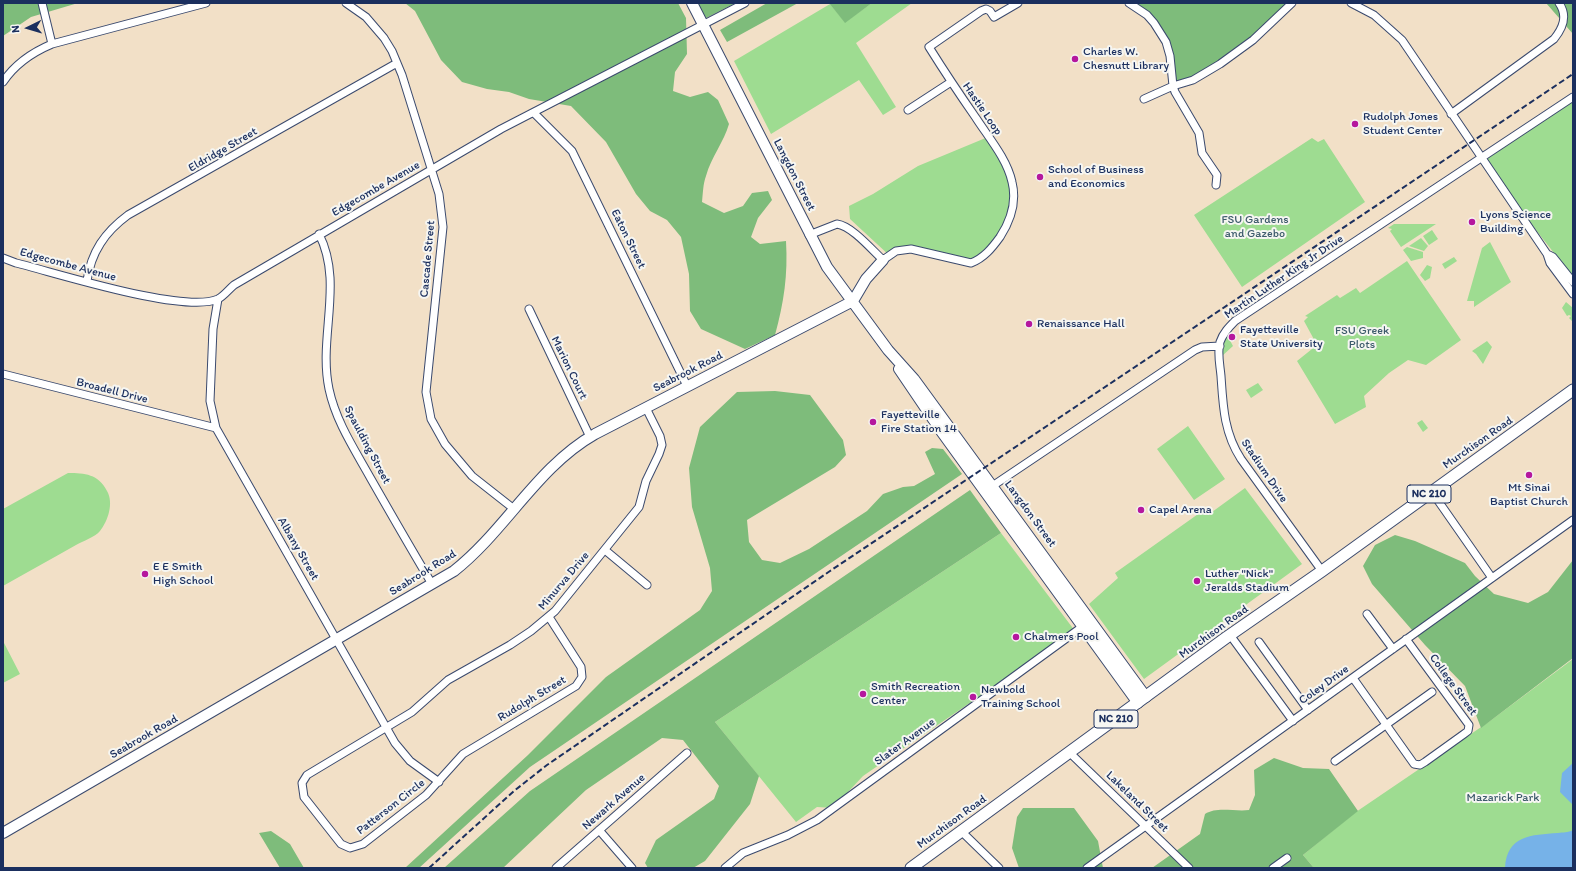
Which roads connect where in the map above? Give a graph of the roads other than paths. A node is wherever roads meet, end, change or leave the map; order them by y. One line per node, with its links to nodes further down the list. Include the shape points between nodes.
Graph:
1 (42, 3): 12 (street)
2 (206, 3): 12 (street)
3 (346, 3): 13 (street, Cascade Street, via 376,27)
4 (692, 3): 11 (street, Langdon Street)
5 (745, 3): 11 (street, Edgecombe Avenue)
6 (1018, 3): 15 (street, Hastie Loop, via 994,17 986,9 981,11 929,47)
7 (1129, 3): 16 (street, via 1154,22 1166,42)
8 (1292, 3): 16 (street, via 1253,40 1220,64 1192,80)
9 (1352, 3): 21 (street, via 1374,15 1402,40)
10 (1560, 3): 21 (street, via 1563,27 1554,39)
11 (703, 24): 20 (street, Edgecombe Avenue); 26 (street, Langdon Street)
12 (52, 44): 14 (street, via 24,60)
13 (397, 63): 23 (street, Cascade Street); 30 (street, Eldridge Street, via 128,215 112,228 99,245 91,262)
14 (3, 82)
15 (951, 82): 19 (street); 29 (street, Hastie Loop, via 996,148 1010,174 1014,202 1009,220 1005,229 980,260 971,264 911,249 896,252)
16 (1173, 86): 18 (street); 24 (street, via 1199,133 1202,153 1217,174)
17 (1573, 97): 22 (street, Martin Luther King Jr Drive)
18 (1144, 99)
19 (908, 110)
20 (534, 113): 23 (street, Edgecombe Avenue); 38 (street, Eaton Street, via 572,151)
21 (1451, 114): 22 (street)
22 (1481, 158): 27 (street); 36 (street, Martin Luther King Jr Drive, via 1235,321 1223,336)
23 (432, 169): 25 (street, Edgecombe Avenue); 45 (street, Cascade Street, via 440,199 443,227 426,392 427,406 435,428 445,444 472,476)
24 (1216, 184)
25 (319, 234): 33 (street, Edgecombe Avenue, via 234,285); 50 (street, Spaulding Street, via 327,252 331,280 326,355 332,401 344,432)
26 (809, 235): 29 (street, via 842,224); 34 (street, Langdon Street, via 827,267)
27 (1547, 254): 31 (street, via 1553,257); 32 (street, via 1550,263)
28 (3, 258): 30 (street, Edgecombe Avenue)
29 (883, 260): 34 (street, via 866,279)
30 (87, 281): 33 (street, Edgecombe Avenue, via 166,300 185,302)
31 (1573, 282)
32 (1573, 294)
33 (218, 299): 41 (street, Albany Street, via 213,329 210,401)
34 (853, 302): 38 (street, Seabrook Road); 43 (street, Langdon Street, via 888,350 914,379)
35 (528, 309): 42 (street, Marion Court)
36 (1220, 346): 43 (street, via 1194,351); 48 (street, Stadium Drive, via 1224,418 1232,443)
37 (3, 374): 41 (street, Broadell Drive)
38 (687, 386): 40 (street, Seabrook Road)
39 (1573, 390): 44 (main road, Murchison Road / NC 210)
40 (646, 408): 42 (street, Seabrook Road); 47 (street, Minurva Drive, via 660,436 661,450 646,481 638,507)
41 (216, 428): 58 (street, Albany Street)
42 (590, 437): 45 (street, Seabrook Road, via 552,466)
43 (989, 488): 54 (street, Langdon Street); 55 (street, Langdon Street)
44 (1432, 492): 48 (main road, Murchison Road / NC 210); 49 (street)
45 (514, 509): 50 (street, Seabrook Road, via 469,559)
46 (1573, 520): 49 (street, Coley Drive)
47 (605, 550): 51 (street); 53 (street, Minurva Drive)
48 (1322, 571): 56 (main road, Murchison Road / NC 210)
49 (1492, 578): 57 (street, Coley Drive)
50 (432, 584): 58 (street, Seabrook Road)
51 (647, 585)
52 (1367, 614): 60 (street)
53 (549, 617): 67 (street, Minurva Drive, via 510,645 448,680 423,704); 71 (street, Rudolph Street, via 581,668 580,682 463,754)
54 (1091, 621): 55 (street, Slater Avenue); 63 (street, Langdon Street)
55 (1082, 627): 63 (street, Langdon Street); 79 (street, Slater Avenue, via 817,820 788,835 743,852)
56 (1230, 635): 63 (main road, Murchison Road / NC 210); 65 (street)
57 (1406, 639): 60 (street, Coley Drive); 66 (street, College Street, via 1469,725 1468,731 1420,765 1414,764)
58 (337, 640): 67 (street, Albany Street); 75 (street, Seabrook Road)
59 (1259, 642): 64 (street)
60 (1393, 649): 61 (street, Coley Drive)
61 (1352, 678): 64 (street, Coley Drive); 66 (street, College Street)
62 (1432, 692): 66 (street)
63 (1142, 700): 69 (main road, Murchison Road / NC 210)
64 (1308, 710): 65 (street, Coley Drive)
65 (1293, 720): 72 (street, Coley Drive)
66 (1388, 725): 70 (street)
67 (386, 729): 71 (street, Albany Street, via 410,761); 71 (street, Patterson Circle, via 310,772 304,779 304,797 338,841 350,848 359,846 426,795)
68 (687, 753): 73 (street, Newark Avenue)
69 (1070, 753): 72 (street, Lakeland Street); 74 (main road, Murchison Road / NC 210)
70 (1335, 761)
71 (439, 782)
72 (1146, 826): 82 (street, Coley Drive); 83 (street, Lakeland Street)
73 (599, 830): 77 (street, Newark Avenue); 78 (street)
74 (961, 831): 80 (main road, Murchison Road / NC 210); 81 (street)
75 (3, 833)
76 (1287, 858): 84 (street)
77 (556, 868)
78 (632, 868)
79 (725, 868)
80 (910, 868)
81 (999, 868)
82 (1087, 868)
83 (1189, 868)
84 (1273, 868)

